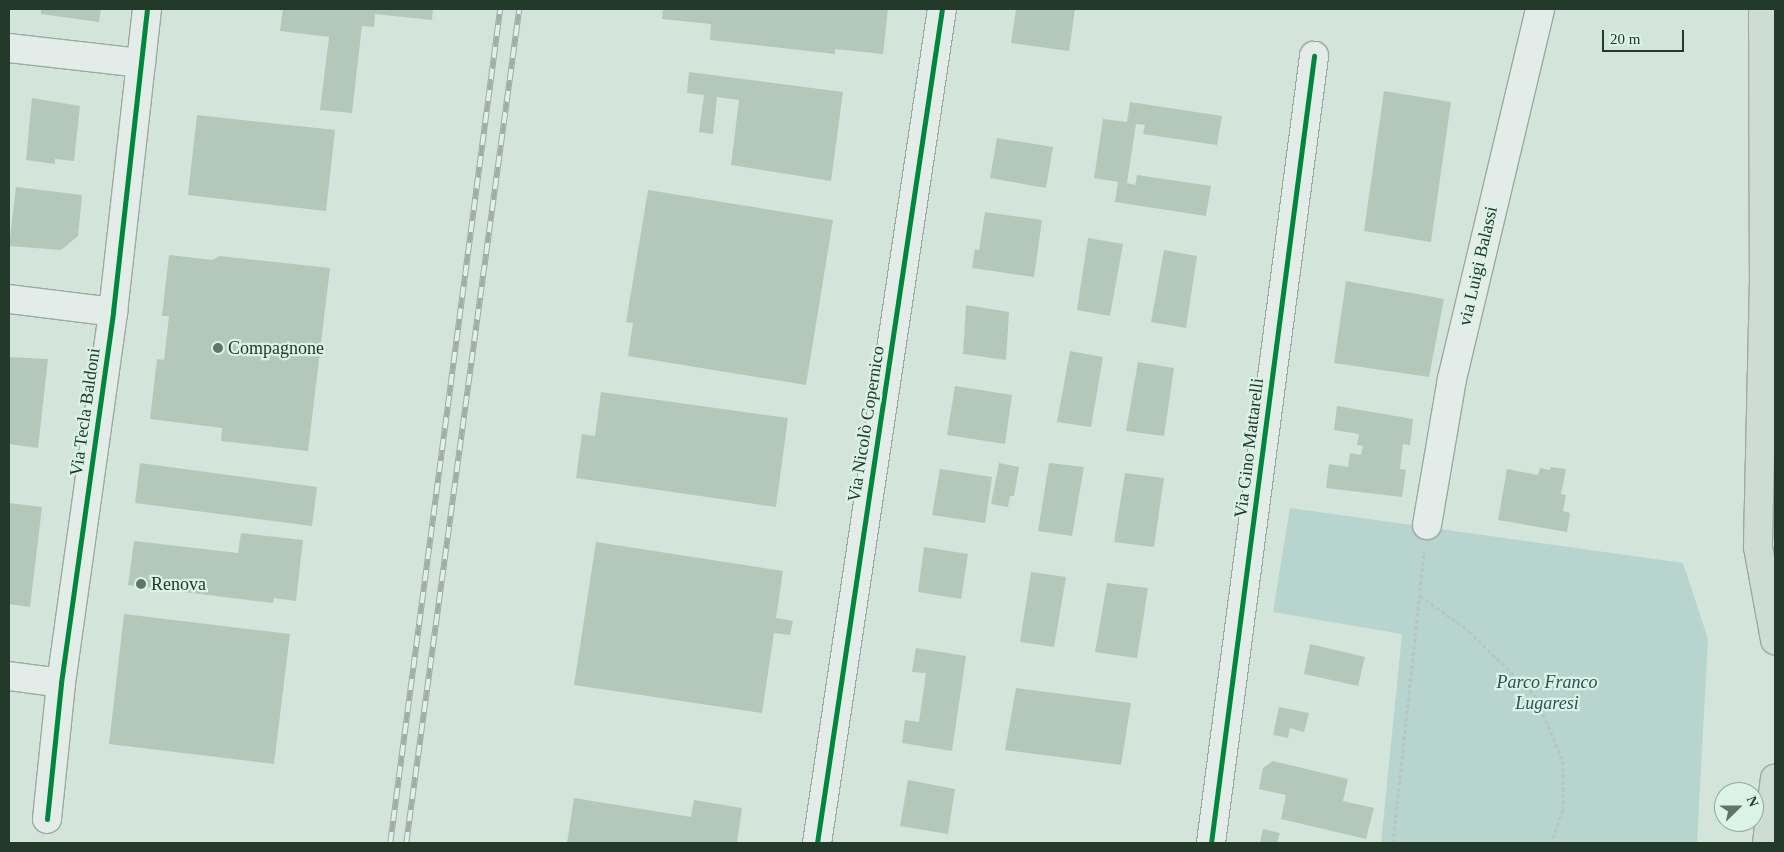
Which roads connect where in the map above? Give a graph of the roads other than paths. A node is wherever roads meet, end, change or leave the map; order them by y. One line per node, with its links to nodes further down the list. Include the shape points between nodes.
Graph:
1 (147, 9): 7 (street, Via Tecla Baldoni)
2 (942, 9): 16 (street, Via Nicolò Copernico)
3 (1540, 9): 10 (street, via Luigi Balassi, via 1452,379)
4 (1762, 9): 11 (highway, via 1764,280 1758,547)
5 (9, 48): 7 (street)
6 (1314, 56): 17 (street, Via Gino Mattarelli)
7 (141, 63): 9 (street, Via Tecla Baldoni)
8 (9, 299): 9 (street)
9 (113, 312): 13 (street, Via Tecla Baldoni)
10 (1427, 526)
11 (1775, 640)
12 (9, 676): 13 (street)
13 (62, 683): 15 (street, Via Tecla Baldoni)
14 (1775, 778): 18 (highway)
15 (47, 819)
16 (817, 843)
17 (1211, 843)
18 (1767, 843)

